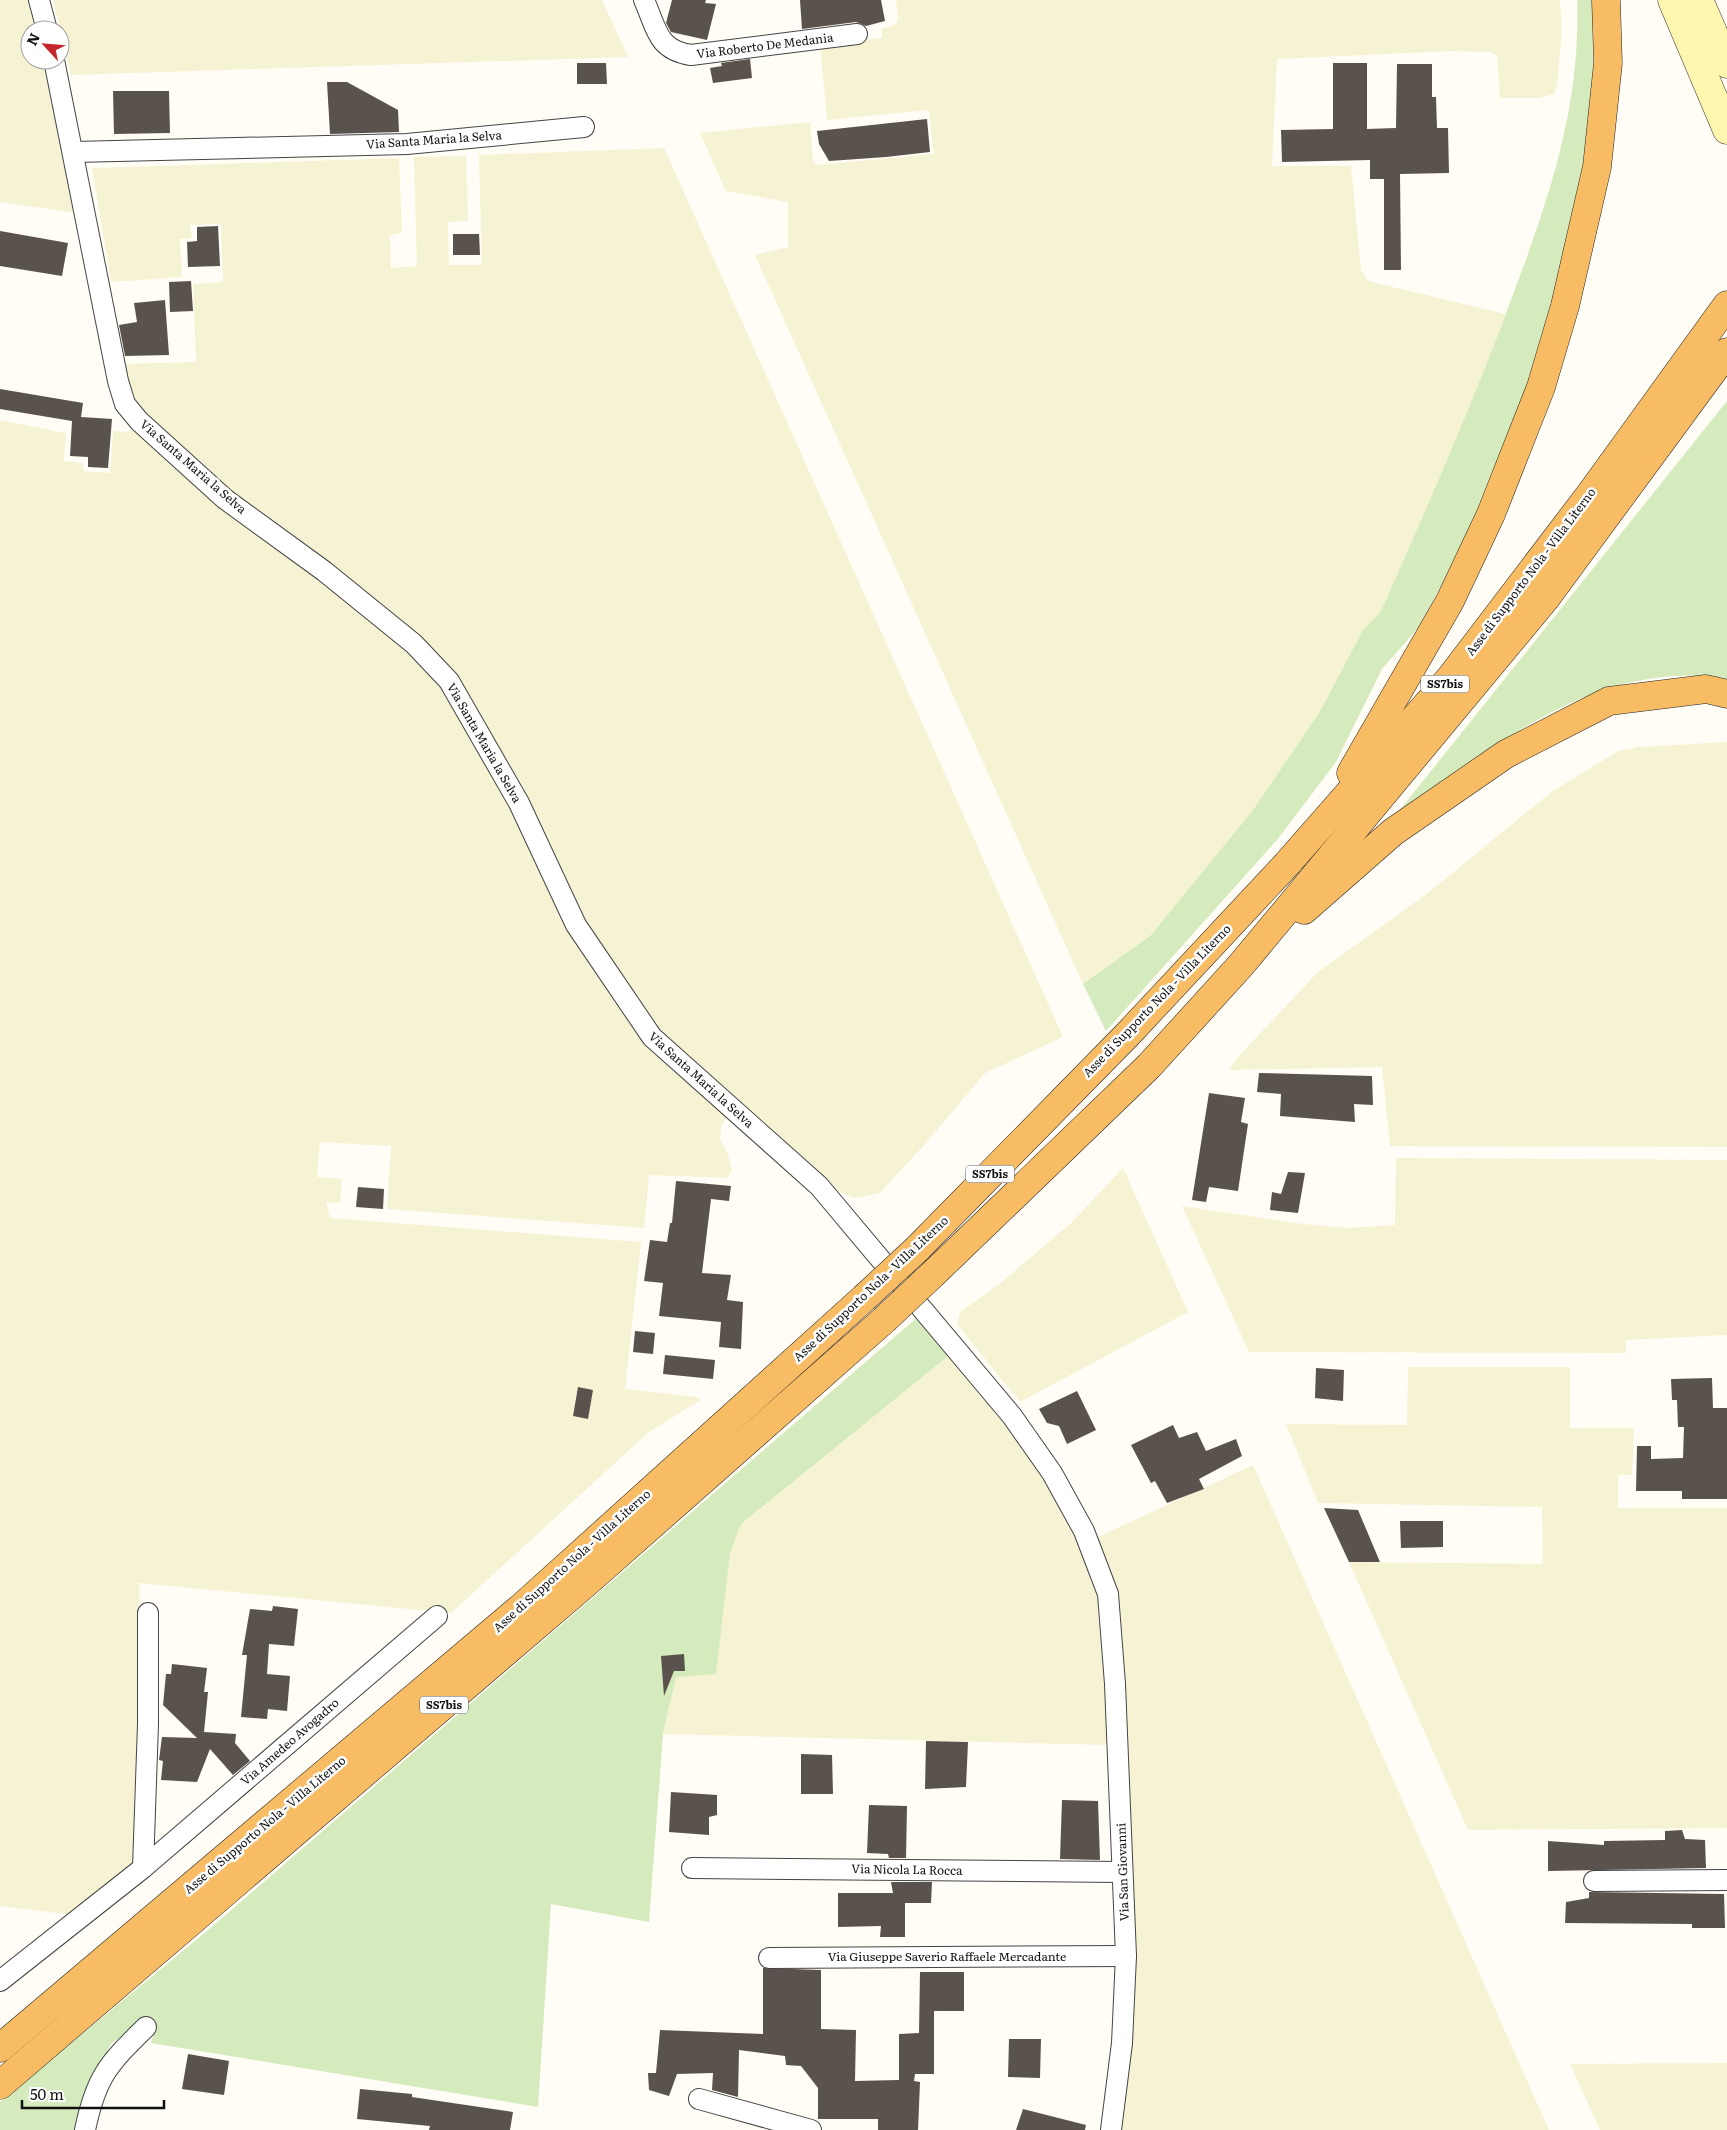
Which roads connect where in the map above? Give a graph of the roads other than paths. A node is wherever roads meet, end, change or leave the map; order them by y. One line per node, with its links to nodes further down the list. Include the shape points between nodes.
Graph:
1 (39, 0): 6 (street)
2 (644, 0): 7 (street, Via Roberto De Medania, via 665,46 683,54)
3 (1606, 0): 16 (highway, via 1608,63 1598,167 1565,306 1541,387 1491,514 1450,600 1349,776)
4 (1672, 0): 11 (main road)
5 (1699, 0): 8 (main road)
6 (44, 20)
7 (857, 34)
8 (1727, 64)
9 (56, 70): 12 (street, Via Santa Maria la Selva)
10 (584, 128): 12 (street, Via Santa Maria la Selva, via 407,144)
11 (1727, 130)
12 (74, 152): 19 (street, Via Santa Maria la Selva, via 125,404 139,421 225,499 414,644 449,681 519,804 576,925 652,1037 819,1186 1012,1416 1052,1473 1084,1531 1108,1594)
13 (1726, 306): 16 (highway, Asse di Supporto Nola - Villa Literno / SS7bis, via 1591,493 1451,677)
14 (1727, 352): 17 (highway, Asse di Supporto Nola - Villa Literno / SS7bis, via 1546,598)
15 (1727, 694): 17 (highway, via 1706,689 1609,702 1506,754 1393,832)
16 (1286, 865): 30 (highway, Asse di Supporto Nola - Villa Literno / SS7bis, bridge, via 1128,1033 917,1249 864,1298 524,1605)
17 (1241, 965): 31 (highway, Asse di Supporto Nola - Villa Literno / SS7bis, bridge, via 1086,1130 884,1320 586,1583)
18 (148, 1613): 21 (street)
19 (1110, 1613): 23 (street, Via San Giovanni)
20 (437, 1616): 21 (street, Via Amedeo Avogadro)
21 (143, 1868): 28 (street, Via Amedeo Avogadro)
22 (692, 1868): 23 (street, Via Nicola La Rocca)
23 (1122, 1872): 26 (street, Via San Giovanni)
24 (1727, 1880): 25 (street)
25 (1594, 1881)
26 (1126, 1956): 27 (street, Via Giuseppe Saverio Raffaele Mercadante); 35 (street, Via San Giovanni, via 1122,2043)
27 (769, 1958)
28 (0, 1981)
29 (146, 2027): 33 (street, via 113,2058 104,2072)
30 (0, 2048)
31 (0, 2085)
32 (699, 2099): 34 (street)
33 (85, 2130)
34 (811, 2130)
35 (1111, 2130)

